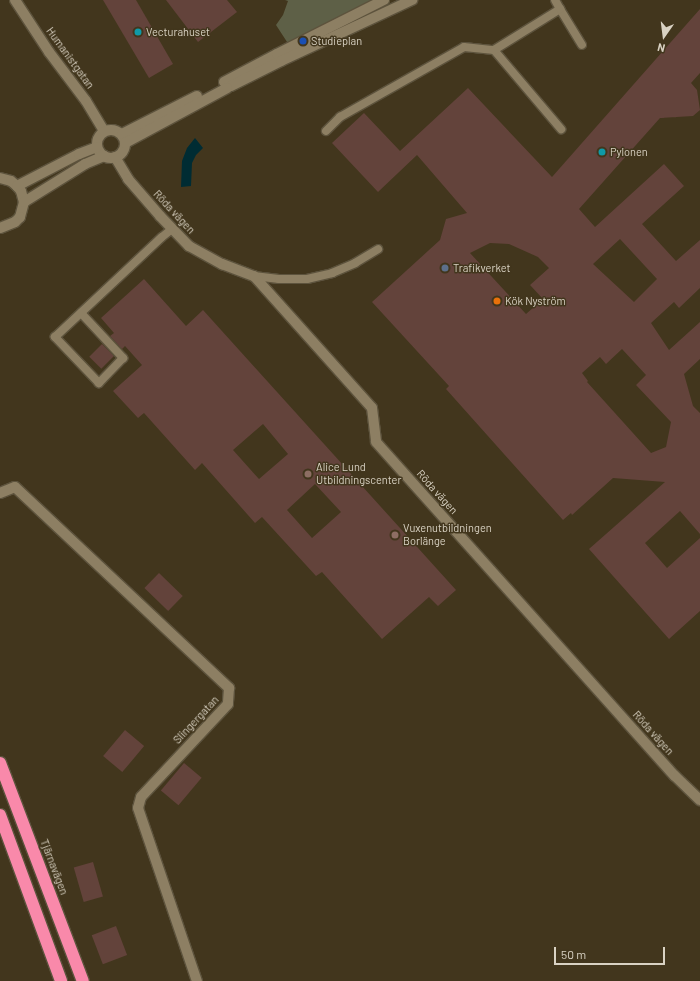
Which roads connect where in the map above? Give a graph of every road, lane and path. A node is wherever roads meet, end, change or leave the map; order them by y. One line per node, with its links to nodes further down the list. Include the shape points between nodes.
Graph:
1 (384, 0): 8 (street)
2 (412, 0): 8 (street)
3 (555, 0): 5 (lane)
4 (19, 1): 10 (street, Humanistgatan, via 49,52 86,101)
5 (560, 9): 6 (lane); 7 (lane)
6 (582, 45)
7 (494, 50): 9 (lane); 11 (lane, via 464,47 340,117)
8 (279, 57): 12 (street)
9 (561, 129)
10 (104, 131): 12 (street, via 114,130); 13 (street, via 98,138)
11 (326, 131)
12 (124, 138): 14 (street, via 123,152)
13 (97, 147): 14 (street); 16 (street)
14 (109, 157): 17 (street, via 84,164); 19 (street, Röda vägen)
15 (0, 178): 16 (street)
16 (17, 186): 17 (street)
17 (24, 202): 18 (street, via 23,210 15,222)
18 (0, 228)
19 (172, 229): 21 (street, Röda vägen, via 189,246 222,264); 22 (lane)
20 (378, 249): 21 (lane, via 332,273 306,279)
21 (254, 276): 25 (street, Röda vägen, via 372,408 376,442 675,776)
22 (81, 313): 22 (lane, via 123,358 99,383 55,337)
23 (0, 493): 29 (street, Slingergatan, via 15,487 229,688 228,704 140,797 138,808)
24 (0, 763): 28 (highway, Tjärnavägen)
25 (700, 800)
26 (0, 814): 27 (highway)
27 (61, 981)
28 (83, 981)
29 (197, 981)

